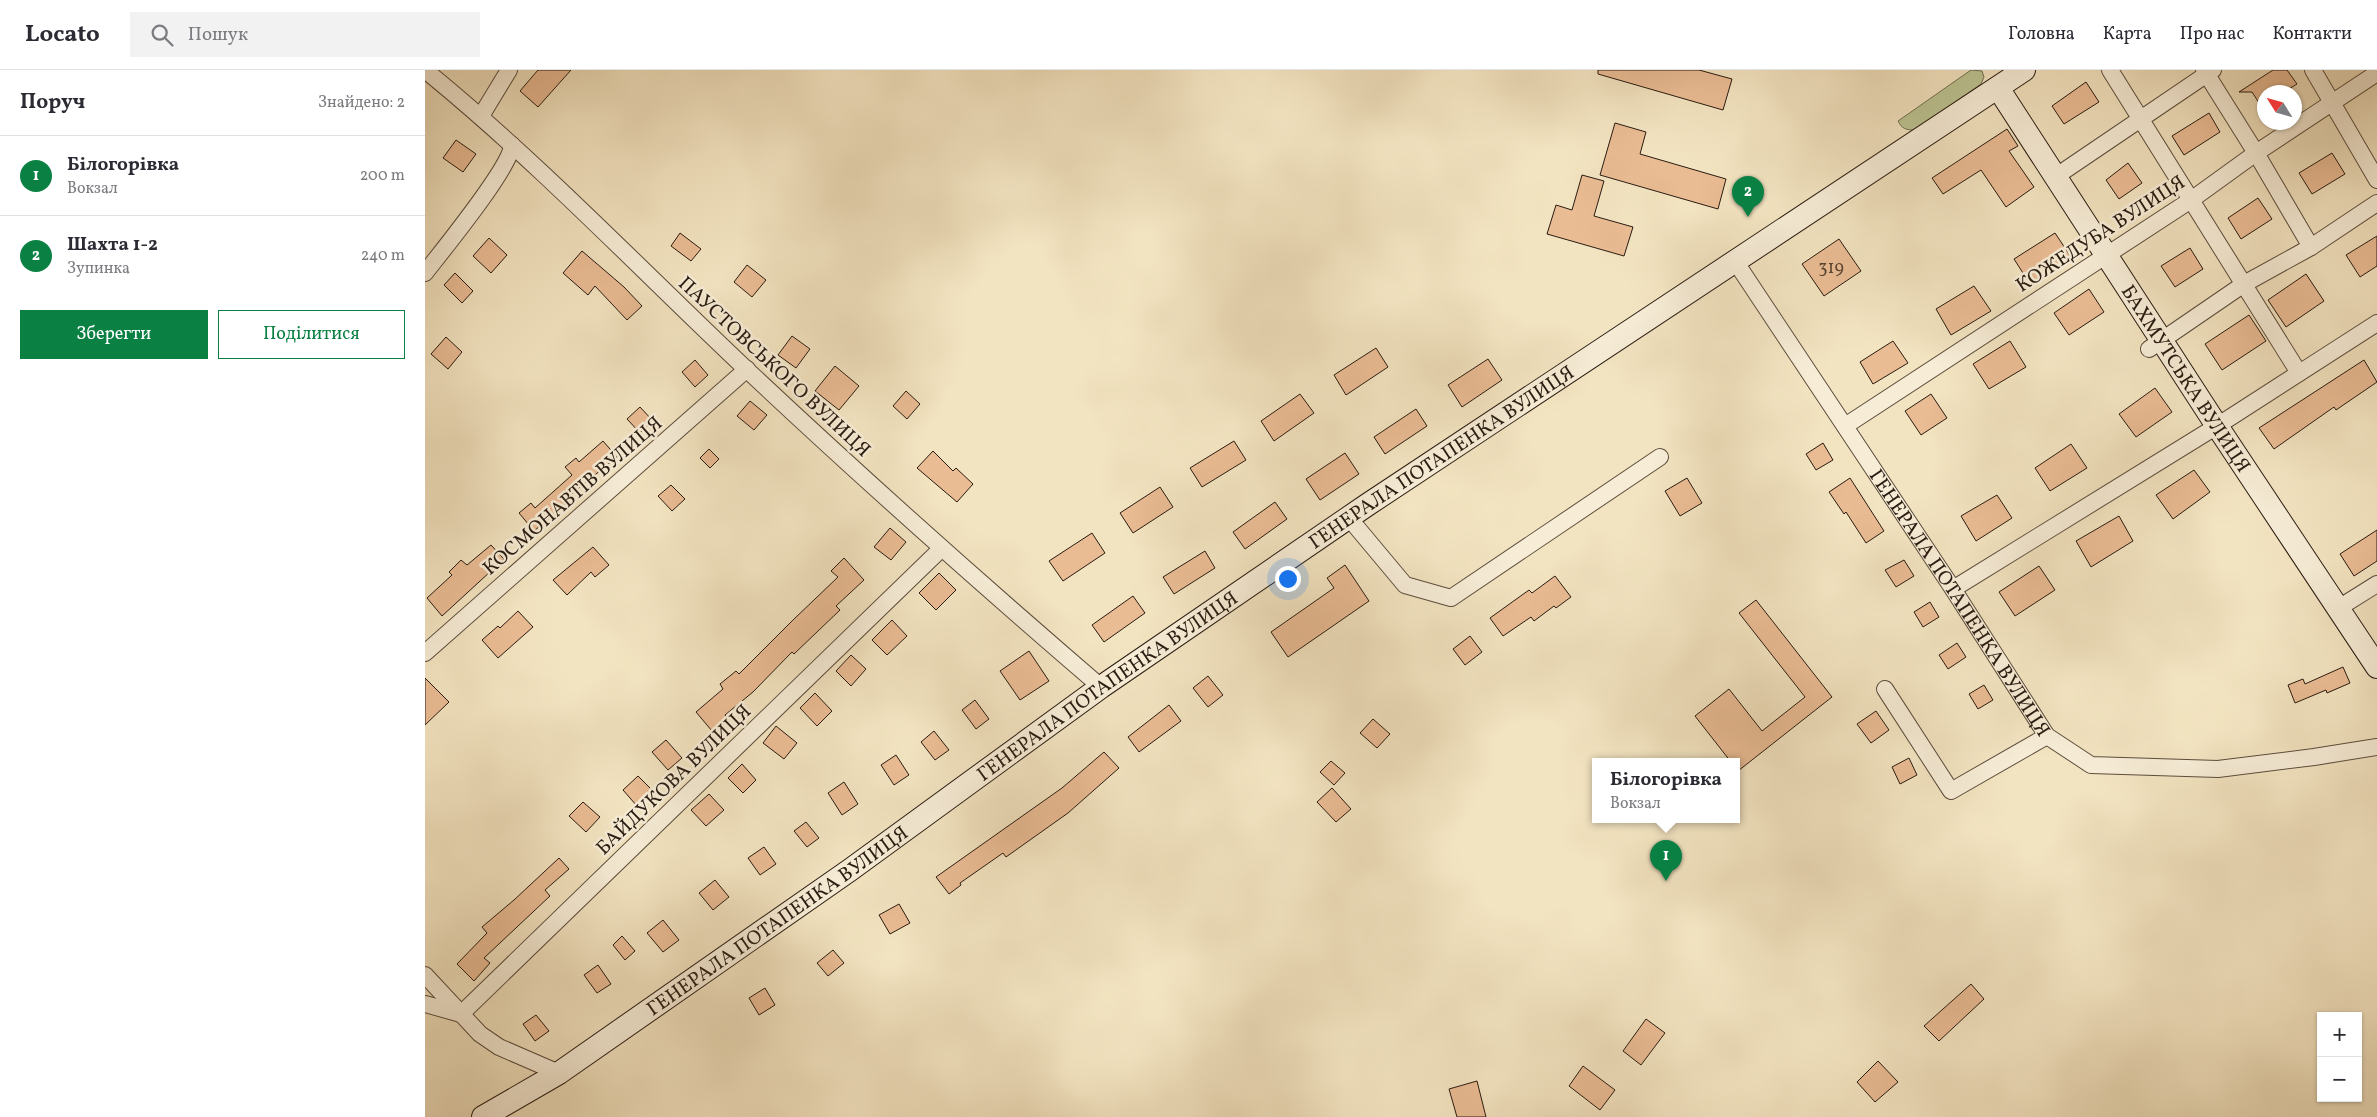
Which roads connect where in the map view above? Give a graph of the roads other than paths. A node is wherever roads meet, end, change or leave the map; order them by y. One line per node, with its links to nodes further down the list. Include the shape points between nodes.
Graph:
1 (425, 70): 10 (street, ПАУСТОВСЬКОГО ВУЛИЦЯ)
2 (509, 70): 10 (street)
3 (2025, 70): 8 (main road, ГЕНЕРАЛА ПОТАПЕНКА ВУЛИЦЯ)
4 (2110, 70): 11 (street)
5 (2313, 70): 9 (street)
6 (2208, 72): 11 (street); 13 (street)
7 (2377, 74): 9 (street, КОЖЕДУБА ВУЛИЦЯ)
8 (1998, 88): 14 (main road, БАХМУТСЬКА ВУЛИЦЯ); 20 (main road, ГЕНЕРАЛА ПОТАПЕНКА ВУЛИЦЯ)
9 (2334, 103): 13 (street, КОЖЕДУБА ВУЛИЦЯ); 15 (street)
10 (481, 116): 12 (street, ПАУСТОВСЬКОГО ВУЛИЦЯ)
11 (2142, 119): 14 (street); 16 (street)
12 (512, 145): 21 (street, via 502,168 466,222); 25 (street, ПАУСТОВСЬКОГО ВУЛИЦЯ)
13 (2256, 153): 16 (street, КОЖЕДУБА ВУЛИЦЯ); 18 (street)
14 (2055, 176): 19 (main road, БАХМУТСЬКА ВУЛИЦЯ)
15 (2377, 180)
16 (2191, 200): 19 (street, КОЖЕДУБА ВУЛИЦЯ); 22 (street)
17 (2377, 203): 18 (street)
18 (2311, 247): 22 (street)
19 (2107, 254): 24 (main road, БАХМУТСЬКА ВУЛИЦЯ); 27 (street, КОЖЕДУБА ВУЛИЦЯ)
20 (1735, 261): 27 (street, ГЕНЕРАЛА ПОТАПЕНКА ВУЛИЦЯ); 30 (main road, ГЕНЕРАЛА ПОТАПЕНКА ВУЛИЦЯ)
21 (425, 273)
22 (2244, 284): 24 (street); 26 (street)
23 (2377, 323): 26 (street)
24 (2155, 345): 28 (main road, БАХМУТСЬКА ВУЛИЦЯ)
25 (747, 369): 31 (street, ПАУСТОВСЬКОГО ВУЛИЦЯ); 35 (street, КОСМОНАВТІВ ВУЛИЦЯ)
26 (2299, 373): 28 (street)
27 (1845, 426): 33 (street, ГЕНЕРАЛА ПОТАПЕНКА ВУЛИЦЯ)
28 (2217, 426): 33 (street); 34 (main road, БАХМУТСЬКА ВУЛИЦЯ)
29 (1660, 457): 30 (street, via 1451,598 1405,585)
30 (1349, 518): 37 (main road, ГЕНЕРАЛА ПОТАПЕНКА ВУЛИЦЯ)
31 (941, 549): 37 (street, ПАУСТОВСЬКОГО ВУЛИЦЯ); 43 (street, БАЙДУКОВА ВУЛИЦЯ)
32 (2377, 584): 34 (street)
33 (1953, 589): 39 (street, ГЕНЕРАЛА ПОТАПЕНКА ВУЛИЦЯ)
34 (2337, 609): 36 (main road, БАХМУТСЬКА ВУЛИЦЯ)
35 (425, 653)
36 (2377, 667)
37 (1101, 687): 44 (main road, ГЕНЕРАЛА ПОТАПЕНКА ВУЛИЦЯ, via 850,870)
38 (1885, 689): 39 (street, via 1951,790)
39 (2047, 736): 40 (street, ГЕНЕРАЛА ПОТАПЕНКА ВУЛИЦЯ, via 2091,764 2218,769)
40 (2377, 746)
41 (425, 975): 43 (street)
42 (425, 1004): 43 (street)
43 (461, 1014): 44 (street, via 480,1034 499,1047)
44 (559, 1073): 45 (main road, ГЕНЕРАЛА ПОТАПЕНКА ВУЛИЦЯ)
45 (483, 1117)

